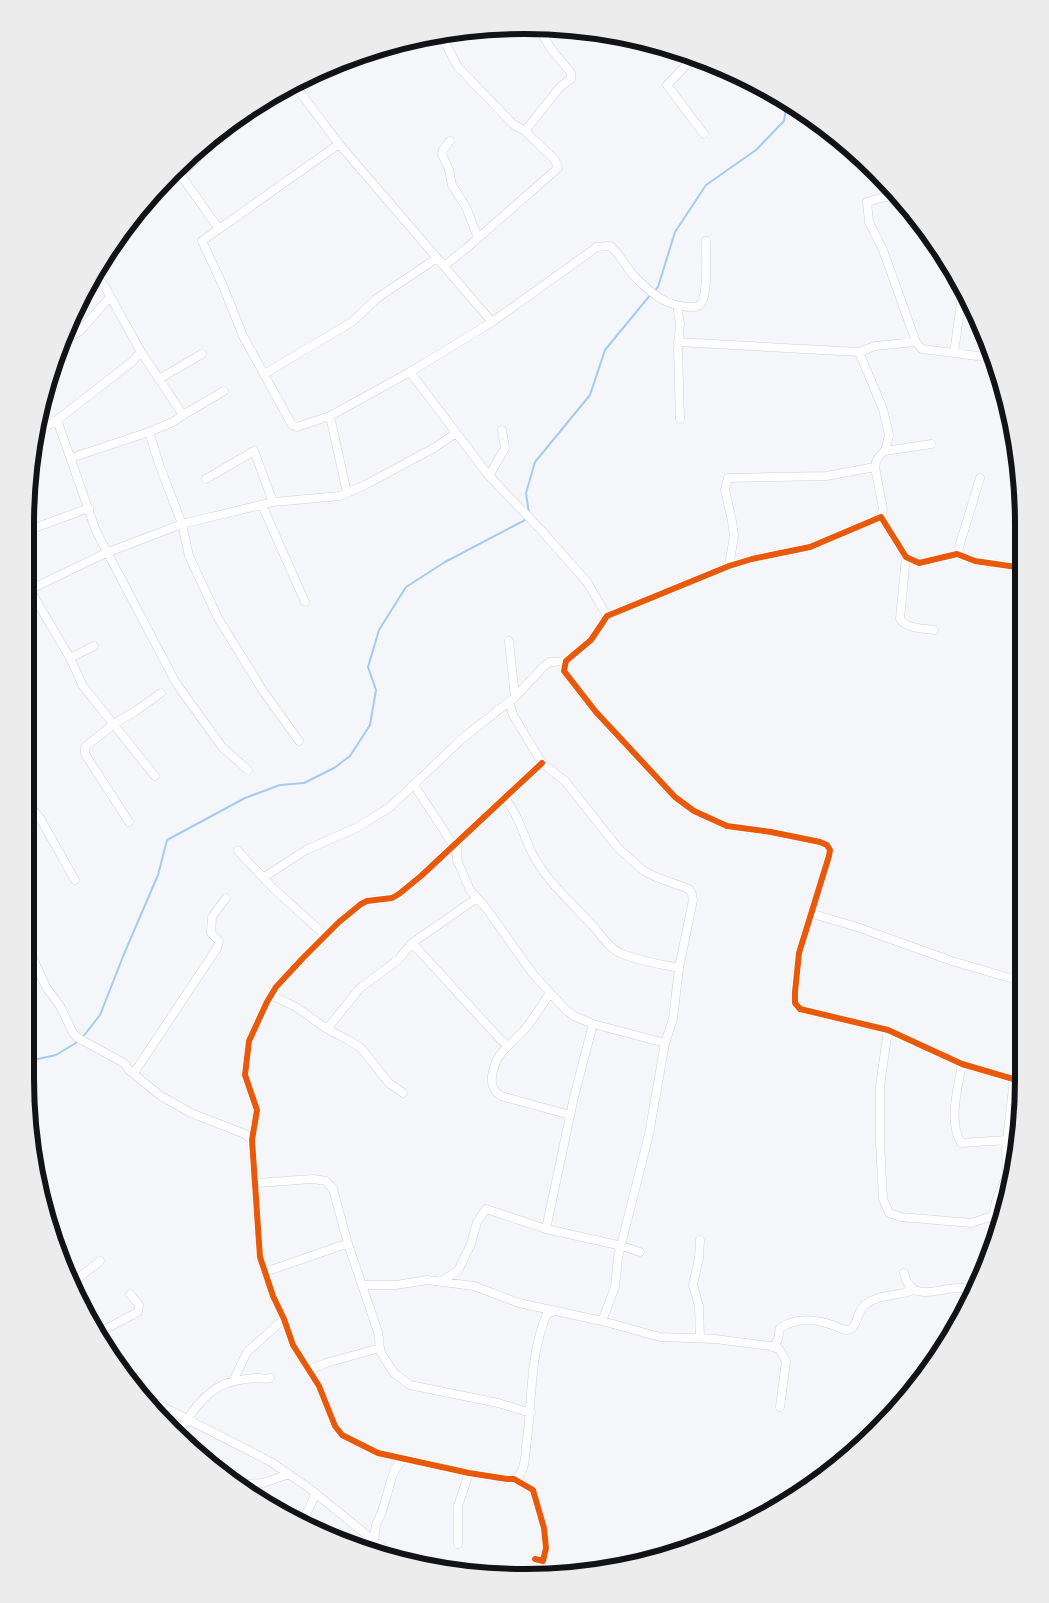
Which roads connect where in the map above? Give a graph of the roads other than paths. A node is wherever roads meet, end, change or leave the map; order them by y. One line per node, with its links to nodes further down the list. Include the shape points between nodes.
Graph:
1 (545, 35): 5 (street, via 552,50 571,74 571,79 560,87)
2 (444, 41): 5 (street, via 458,67 513,124)
3 (688, 62): 6 (street, via 667,85)
4 (298, 89): 8 (street)
5 (525, 131): 12 (street, via 555,160 558,168)
6 (704, 134)
7 (450, 140): 12 (street, via 442,154 452,185)
8 (339, 144): 11 (street); 14 (street)
9 (180, 174): 11 (street)
10 (890, 198): 25 (street, via 867,202 870,222)
11 (219, 230): 32 (street, via 202,241 243,336)
12 (478, 238): 15 (street)
13 (706, 241): 20 (street, via 703,299 698,307)
14 (437, 258): 15 (street); 32 (street, via 376,299 352,322)
15 (444, 266): 21 (street)
16 (99, 280): 17 (street)
17 (110, 297): 23 (street, via 80,331); 26 (street)
18 (961, 300): 28 (street)
19 (677, 306): 20 (street); 21 (street, via 668,304 635,278 615,249 604,245); 22 (street)
20 (686, 307): 22 (street)
21 (492, 322): 31 (street)
22 (680, 323): 24 (street)
23 (72, 335)
24 (678, 342): 27 (street); 37 (street)
25 (916, 342): 27 (street, via 875,346); 28 (street, via 922,349)
26 (140, 352): 33 (street); 38 (street, via 133,361)
27 (859, 352): 44 (street, via 883,409 889,435)
28 (954, 353): 30 (street)
29 (202, 354): 33 (street)
30 (985, 357)
31 (410, 372): 36 (street); 42 (street)
32 (264, 374): 36 (street, via 296,427)
33 (159, 379): 35 (street)
34 (224, 391): 35 (street)
35 (182, 414): 41 (street, via 173,422)
36 (330, 416): 50 (street)
37 (680, 419)
38 (57, 420): 39 (street); 45 (street)
39 (43, 428)
40 (502, 430): 47 (street, via 504,448)
41 (149, 432): 45 (street); 55 (street)
42 (456, 433): 47 (street); 50 (street, via 434,448)
43 (931, 444): 44 (street)
44 (885, 451): 46 (street, via 879,455)
45 (72, 458): 53 (street)
46 (875, 467): 54 (street, via 883,509); 60 (street, via 826,476 728,478 725,490 734,536)
47 (489, 476): 65 (street, via 587,582)
48 (206, 478): 51 (street, via 254,451)
49 (980, 478): 58 (street)
50 (347, 493): 51 (street)
51 (273, 502): 52 (street)
52 (262, 505): 55 (street); 64 (street)
53 (89, 508): 56 (street); 57 (street)
54 (881, 517): 59 (street); 60 (street, via 810,548)
55 (182, 524): 57 (street); 74 (street, via 189,556 218,618)
56 (34, 528)
57 (106, 553): 62 (street); 76 (street, via 176,683 222,746)
58 (957, 554): 59 (street, via 919,563); 61 (street, via 984,563)
59 (906, 557): 66 (street, via 900,619 908,626)
60 (730, 566): 65 (street)
61 (1015, 567)
62 (34, 588)
63 (34, 597): 69 (street)
64 (305, 602)
65 (607, 616): 70 (street, via 591,640)
66 (934, 630)
67 (509, 640): 72 (street)
68 (94, 646): 69 (street)
69 (70, 658): 73 (street, via 84,686)
70 (566, 660): 72 (street, via 550,662); 90 (street, via 566,675 596,712 675,797 694,811 727,826 827,845 829,856)
71 (162, 693): 73 (street)
72 (512, 699): 75 (street, via 513,715); 78 (street, via 462,738)
73 (114, 724): 77 (street); 81 (street, via 85,747 85,754)
74 (299, 741)
75 (542, 763): 79 (street); 94 (street, via 565,781 632,861 656,877 689,889 693,900)
76 (248, 770)
77 (155, 776)
78 (414, 785): 82 (street); 86 (street, via 390,807 358,827 306,850)
79 (504, 799): 82 (street); 94 (street, via 514,810 533,853 552,884 607,944 629,956)
80 (34, 811): 87 (street)
81 (129, 822)
82 (456, 845): 84 (street); 85 (street)
83 (238, 851): 86 (street)
84 (445, 855): 85 (street); 91 (street, via 399,894 361,904)
85 (457, 860): 89 (street, via 470,890)
86 (264, 877): 91 (street)
87 (76, 880)
88 (226, 898): 104 (street, via 212,917 211,933 219,941 217,948)
89 (478, 898): 92 (street); 96 (street, via 532,974)
90 (812, 914): 95 (street); 100 (street, via 799,953 795,1003 811,1013)
91 (326, 935): 97 (street)
92 (412, 942): 99 (street, via 398,960 360,988); 102 (street)
93 (34, 961): 104 (street, via 46,987 78,1038 124,1063)
94 (679, 968): 101 (street, via 673,1019)
95 (1015, 980)
96 (550, 993): 98 (street, via 574,1016); 102 (street, via 526,1028)
97 (271, 995): 99 (street, via 296,1007); 109 (street, via 249,1041 246,1059 245,1075 257,1110)
98 (593, 1024): 101 (street); 108 (street)
99 (327, 1029): 106 (street, via 361,1048 384,1078)
100 (888, 1030): 103 (street); 113 (street, via 880,1086 883,1199 888,1213 972,1223 993,1216)
101 (665, 1043): 118 (street, via 649,1134)
102 (507, 1046): 108 (street, via 495,1064 492,1087 496,1093)
103 (962, 1064): 105 (street); 110 (street, via 955,1106 956,1135 961,1143)
104 (134, 1073): 109 (street, via 161,1096)
105 (1015, 1079)
106 (403, 1093)
107 (1014, 1095): 110 (street)
108 (570, 1115): 115 (street)
109 (252, 1140): 114 (street)
110 (1007, 1140): 111 (street); 112 (street)
111 (1011, 1140)
112 (1007, 1169)
113 (1005, 1179)
114 (256, 1183): 117 (street, via 313,1178 326,1181 333,1188); 121 (street, via 260,1257)
115 (546, 1229): 118 (street); 124 (street, via 486,1209 477,1222 458,1271)
116 (700, 1240): 133 (street, via 693,1285 699,1306)
117 (348, 1244): 121 (street); 125 (street)
118 (622, 1246): 119 (street); 131 (street, via 615,1286)
119 (640, 1252)
120 (100, 1261): 123 (street)
121 (266, 1272): 130 (street)
122 (904, 1273): 127 (street)
123 (76, 1279)
124 (440, 1282): 125 (street); 129 (street, via 474,1286)
125 (362, 1285): 135 (street)
126 (968, 1289): 127 (street, via 930,1293)
127 (914, 1290): 134 (street, via 877,1297 864,1305 851,1329 818,1321 792,1322 780,1328)
128 (130, 1294): 132 (street, via 139,1304 138,1312)
129 (551, 1313): 131 (street); 141 (street, via 540,1331)
130 (284, 1319): 136 (street, via 293,1345); 138 (street, via 248,1352)
131 (602, 1321): 133 (street, via 660,1337)
132 (103, 1330)
133 (700, 1338): 134 (street)
134 (774, 1347): 140 (street, via 786,1361)
135 (380, 1348): 136 (street); 141 (street, via 394,1373 410,1385)
136 (310, 1370): 144 (street, via 342,1435 378,1453)
137 (270, 1378): 138 (street)
138 (233, 1381): 142 (street, via 207,1394)
139 (159, 1405): 142 (street)
140 (780, 1407)
141 (531, 1412): 147 (street, via 522,1470)
142 (186, 1420): 143 (street); 146 (street)
143 (180, 1429)
144 (399, 1459): 145 (street); 151 (street)
145 (469, 1473): 147 (street); 154 (street, via 458,1506)
146 (289, 1474): 148 (street, via 263,1483); 149 (street)
147 (514, 1479): 156 (street, via 533,1490 542,1514 546,1548 543,1561)
148 (248, 1484)
149 (316, 1494): 150 (street); 152 (street)
150 (304, 1518)
151 (376, 1525): 152 (street); 153 (street)
152 (364, 1532): 153 (street)
153 (374, 1540): 155 (street)
154 (458, 1544)
155 (384, 1549)
156 (535, 1559)

